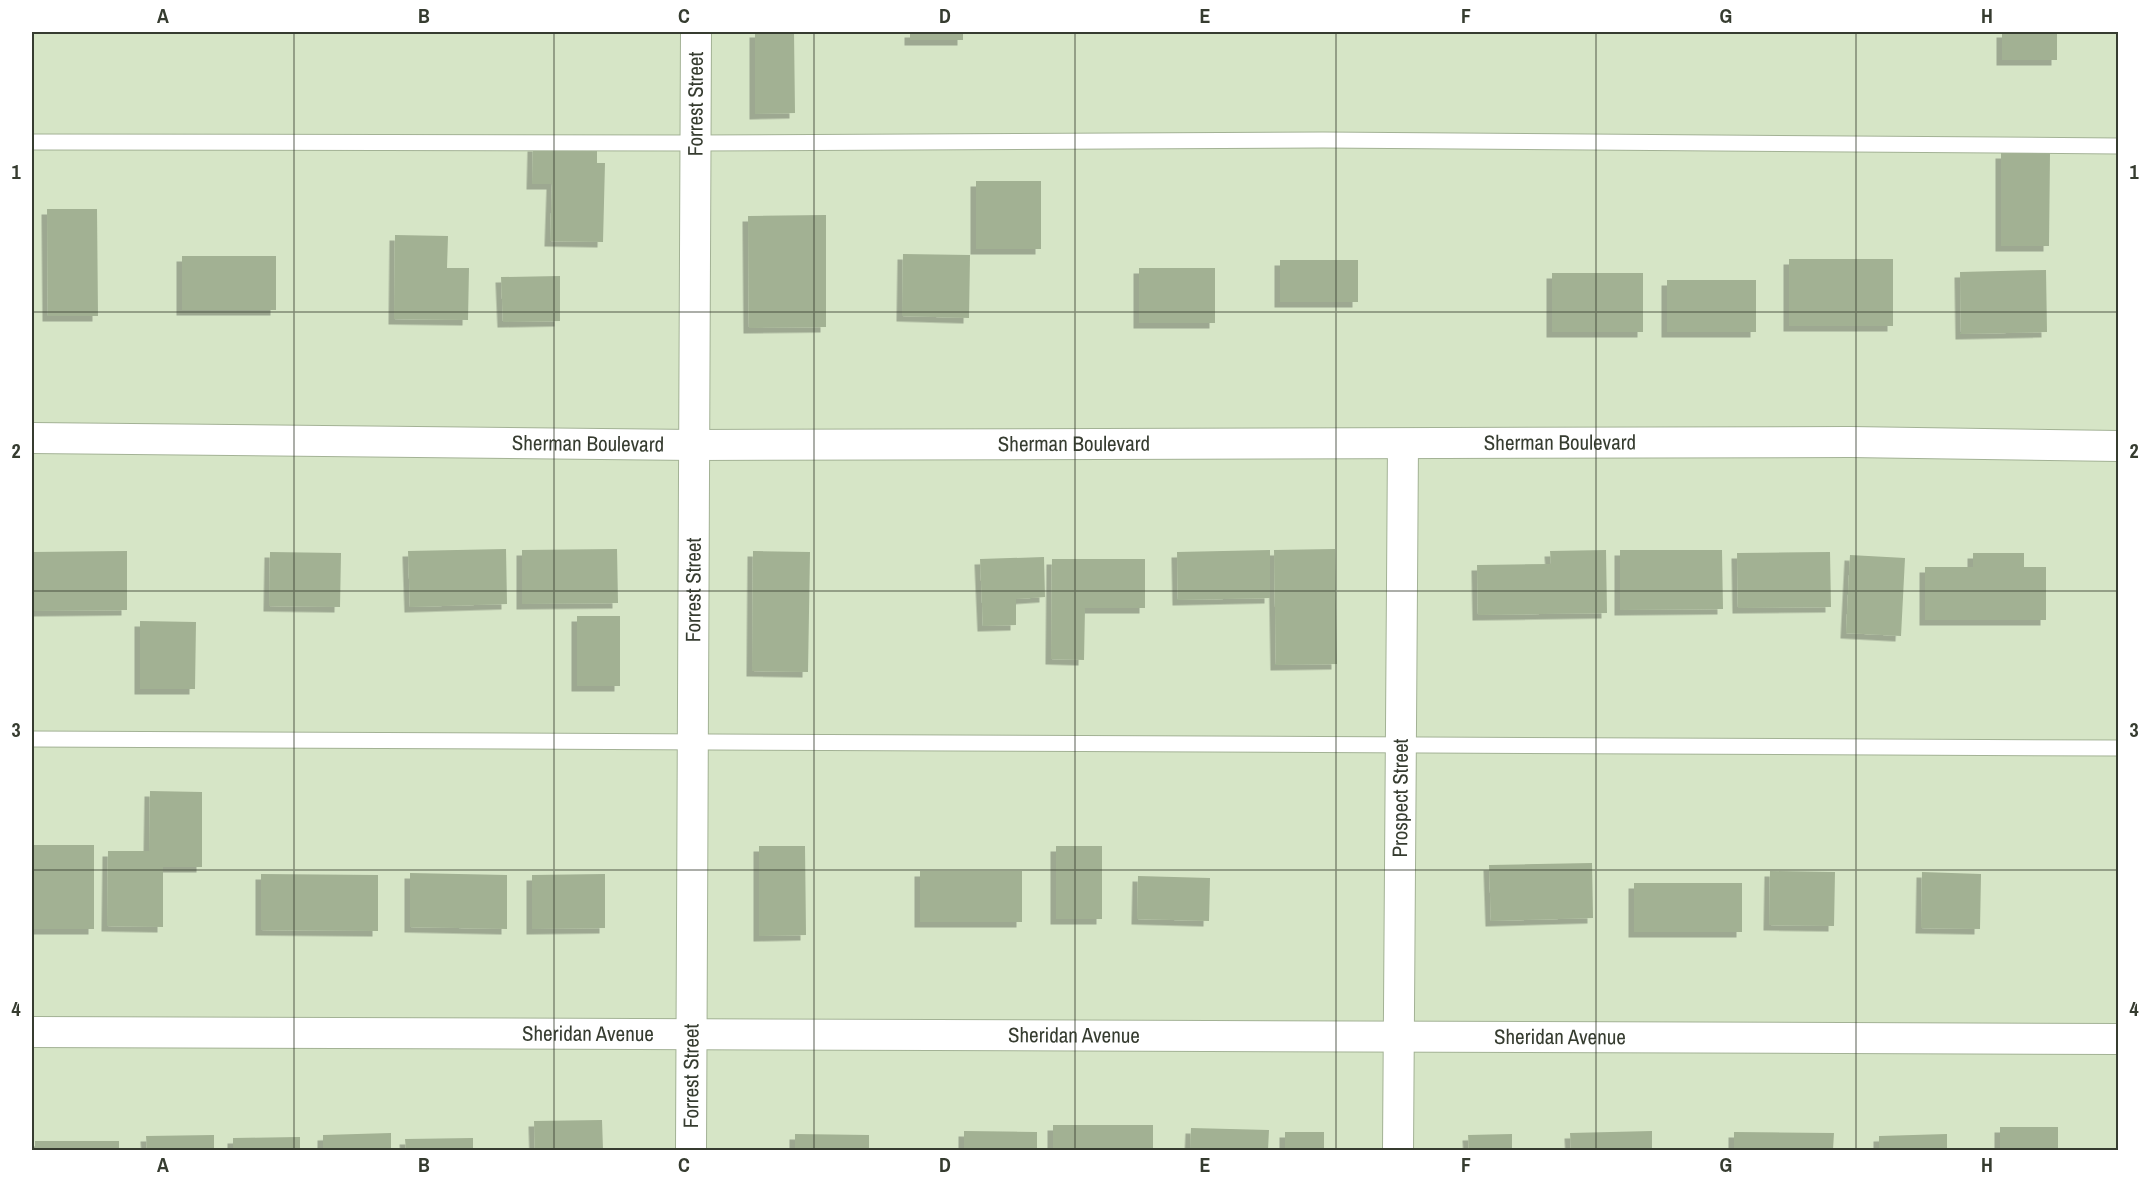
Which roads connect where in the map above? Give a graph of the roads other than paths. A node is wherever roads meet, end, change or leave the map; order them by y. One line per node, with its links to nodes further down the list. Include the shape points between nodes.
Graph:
1 (696, 32): 3 (street, Forrest Street)
2 (32, 142): 3 (lane)
3 (695, 143): 4 (lane, via 1334,140); 7 (street, Forrest Street)
4 (2118, 146)
5 (32, 438): 7 (street, Sherman Boulevard)
6 (1403, 444): 7 (street, Sherman Boulevard); 8 (street, Sherman Boulevard, via 1850,442); 11 (street, Prospect Street)
7 (694, 445): 10 (street, Forrest Street)
8 (2118, 446)
9 (32, 739): 10 (lane)
10 (693, 741): 11 (lane); 14 (street, Forrest Street)
11 (1401, 744): 12 (lane); 15 (street, Prospect Street)
12 (2118, 748)
13 (32, 1032): 14 (street, Sheridan Avenue)
14 (691, 1035): 15 (street, Sheridan Avenue); 17 (street, Forrest Street)
15 (1399, 1038): 16 (street, Sheridan Avenue); 18 (street, Prospect Street)
16 (2118, 1040)
17 (691, 1150)
18 (1398, 1150)

